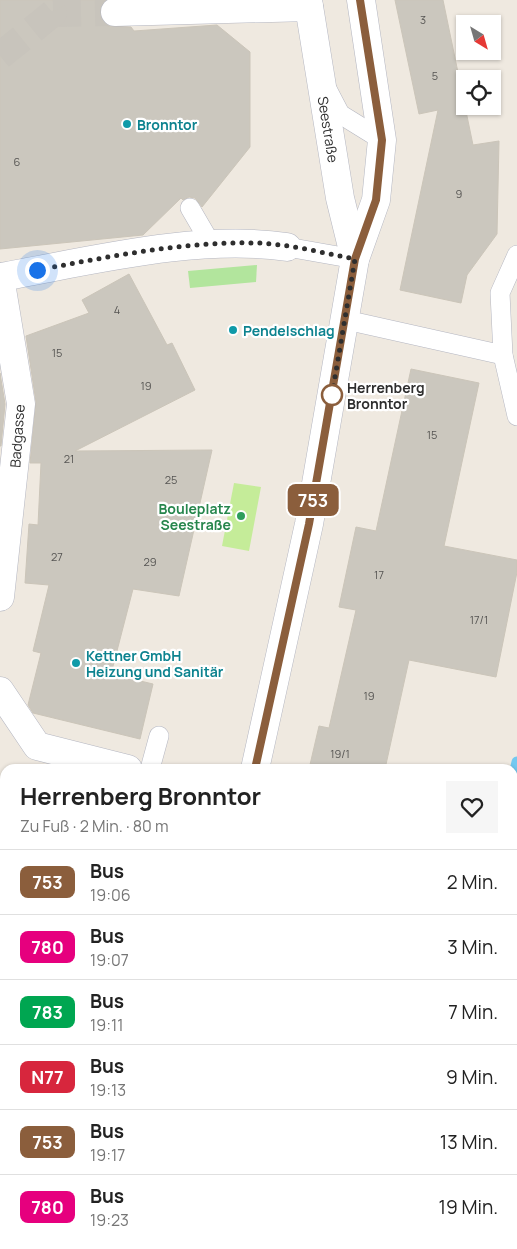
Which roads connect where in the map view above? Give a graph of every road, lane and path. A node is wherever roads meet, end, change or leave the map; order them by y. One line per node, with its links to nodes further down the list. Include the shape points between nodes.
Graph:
1 (360, 0): 6 (main road, Seestraße)
2 (308, 4): 3 (main road); 5 (main road, Seestraße)
3 (172, 5): 4 (main road)
4 (115, 12)
5 (319, 74): 6 (lane, via 340,114); 11 (main road, Seestraße, via 340,198)
6 (382, 140): 11 (main road, Seestraße, via 376,200)
7 (190, 208): 8 (lane)
8 (210, 244): 9 (main road, via 258,243); 12 (main road, via 128,254)
9 (287, 247): 11 (lane)
10 (517, 255): 14 (lane, via 500,293)
11 (355, 259): 13 (main road, Seestraße)
12 (0, 277): 17 (main road, Badgasse, via 21,404)
13 (346, 320): 15 (lane); 22 (main road, Seestraße, via 309,524)
14 (509, 324): 15 (lane)
15 (503, 355): 16 (lane)
16 (517, 416)
17 (0, 596)
18 (0, 691): 20 (main road, via 36,746)
19 (158, 736): 21 (lane)
20 (108, 764)
21 (151, 764)
22 (257, 764)

